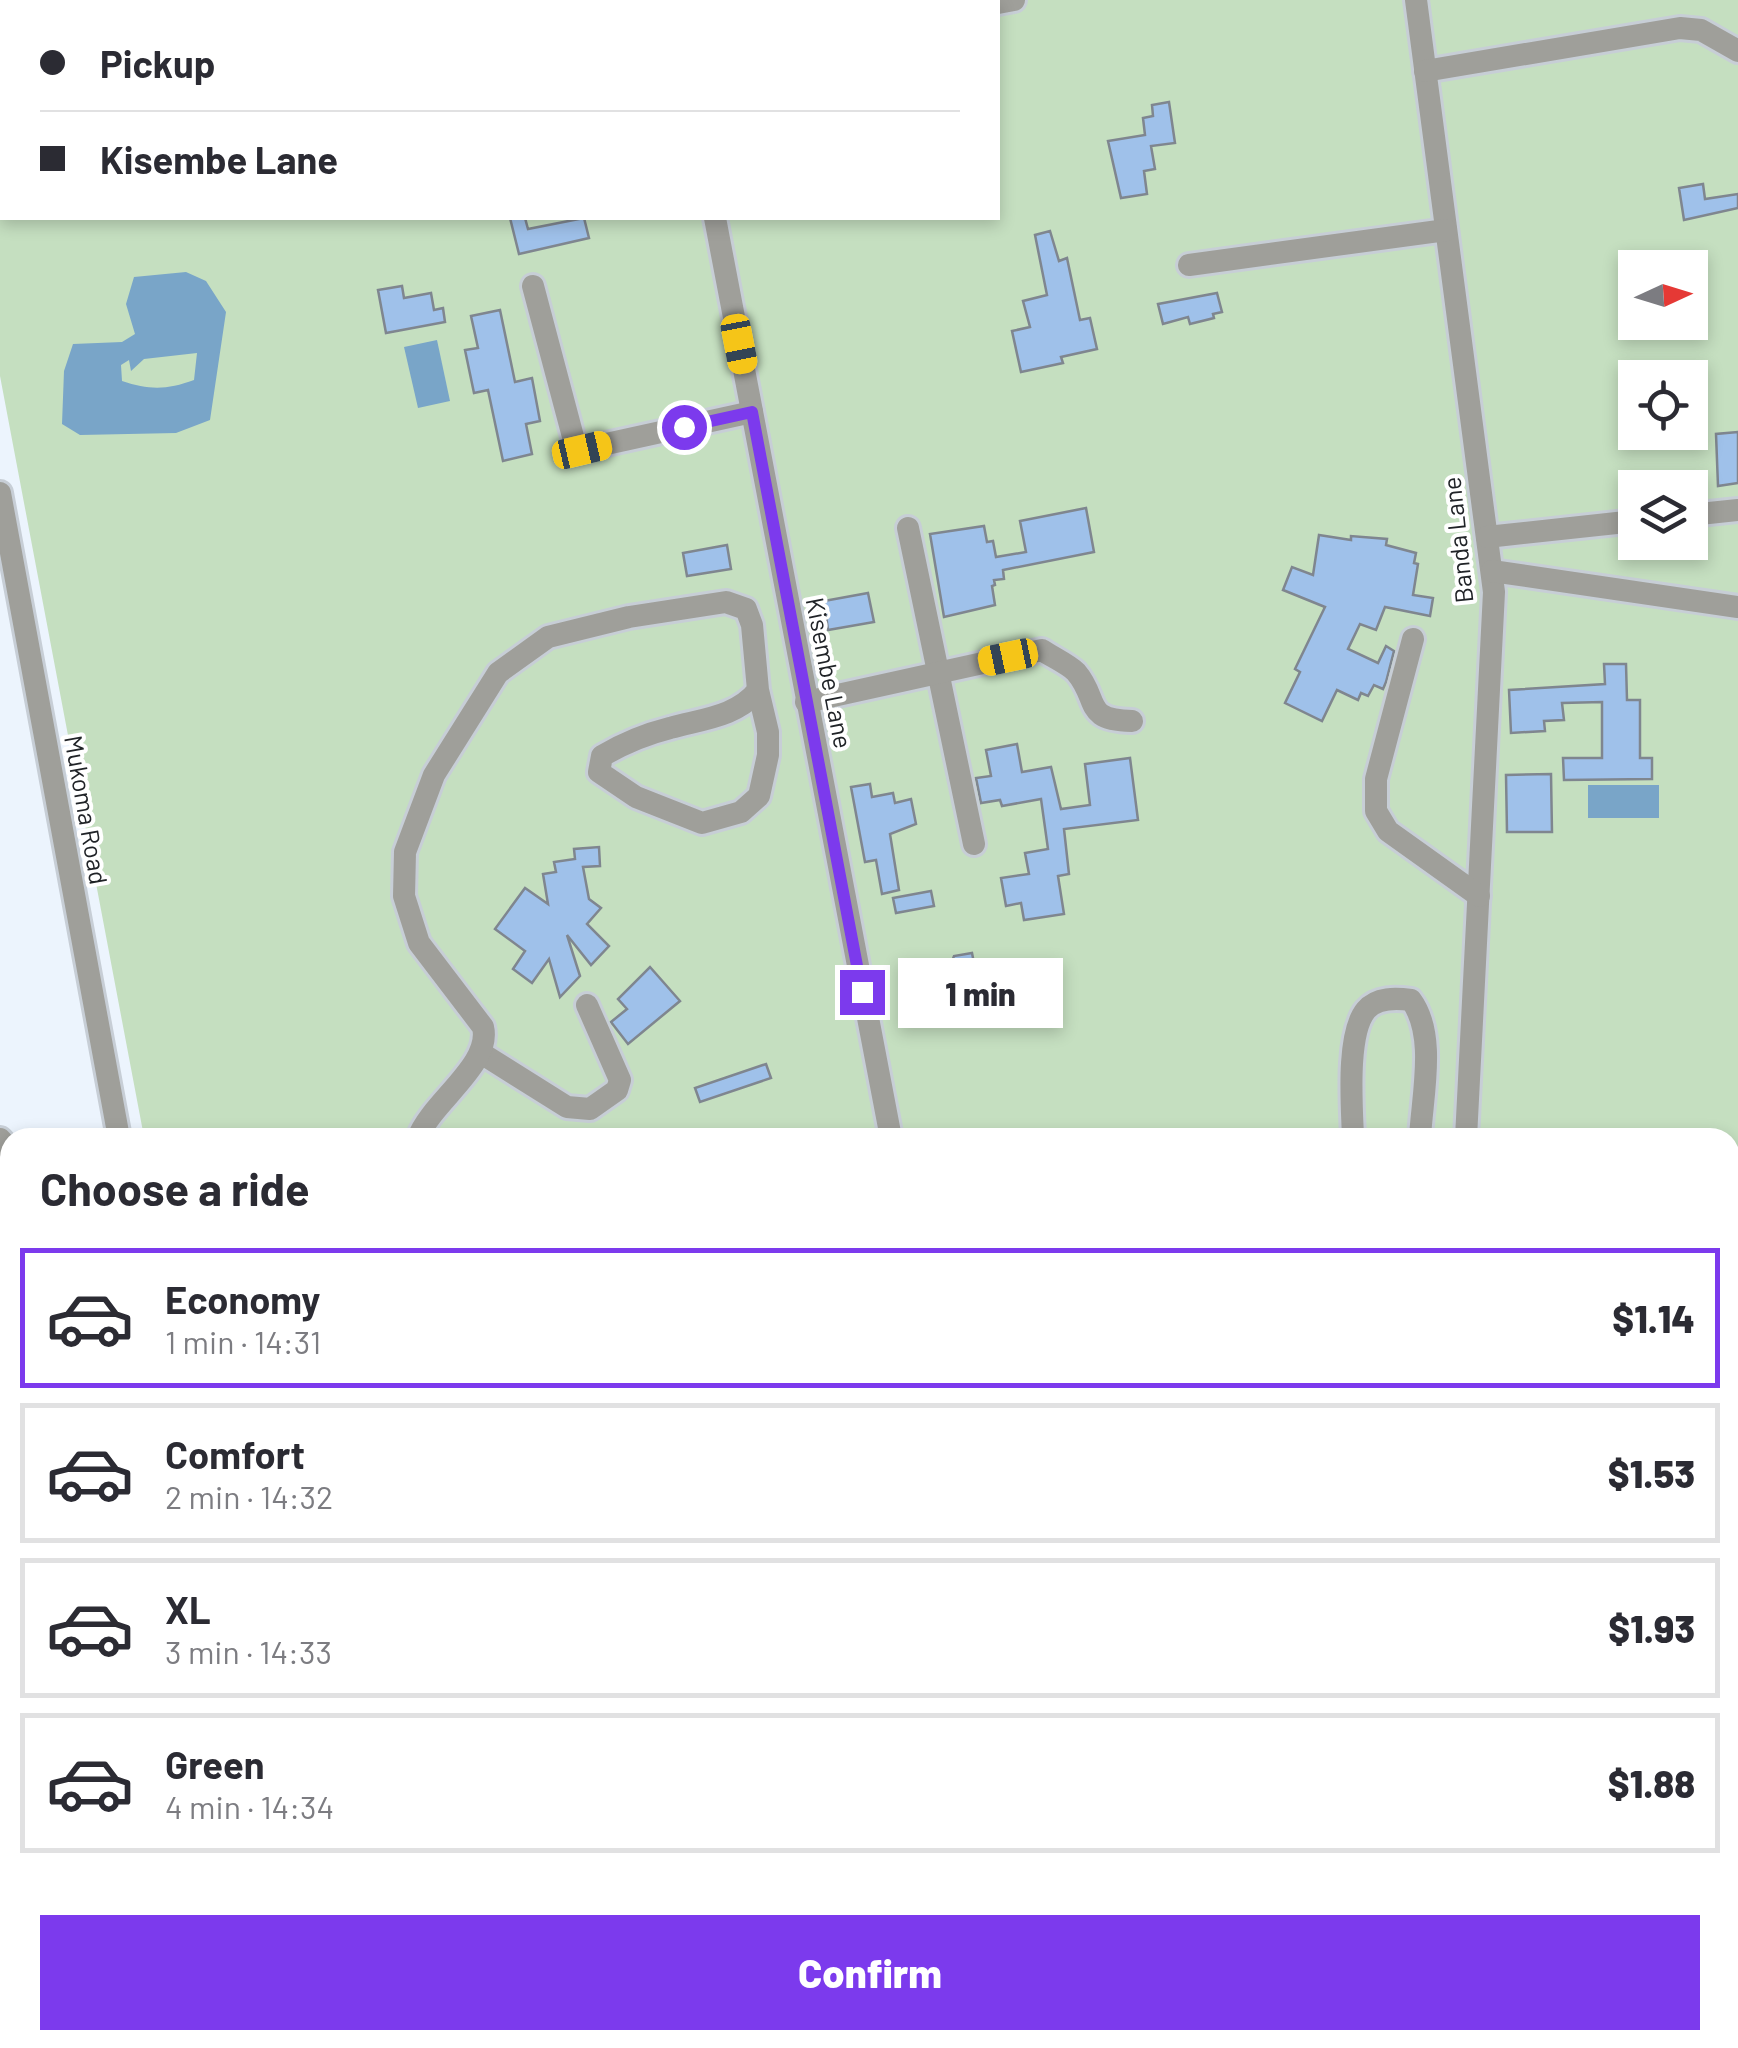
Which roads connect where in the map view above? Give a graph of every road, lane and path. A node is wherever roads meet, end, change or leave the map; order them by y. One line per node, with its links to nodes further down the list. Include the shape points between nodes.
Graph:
1 (1416, 0): 3 (street, Banda Lane)
2 (1738, 50): 3 (street, via 1702,30 1680,28)
3 (1425, 72): 5 (street, Banda Lane)
4 (716, 220): 8 (street, Kisembe Lane)
5 (1446, 230): 6 (street); 14 (street, Banda Lane)
6 (1189, 266)
7 (533, 286): 8 (street, via 579,450)
8 (752, 412): 20 (street, Kisembe Lane)
9 (0, 493): 26 (street, Mukoma Road)
10 (1738, 510): 11 (street)
11 (1708, 513)
12 (1618, 523): 14 (street)
13 (908, 528): 18 (street)
14 (1487, 537): 15 (street, Banda Lane)
15 (1492, 572): 16 (street); 23 (street, Banda Lane)
16 (1738, 607)
17 (1413, 639): 23 (street, via 1376,779 1376,810 1388,832)
18 (939, 671): 20 (street); 21 (street, via 1042,650 1076,672 1103,717); 22 (street)
19 (758, 690): 19 (street, via 724,714 622,744 602,756 599,772 636,797 702,823 741,812 759,796 768,755); 25 (street, via 752,625 746,609 726,602 548,638 498,673 434,775 405,852 404,896 418,943 483,1027)
20 (806, 702): 28 (street, Kisembe Lane)
21 (1132, 721)
22 (974, 844)
23 (1479, 896): 31 (street, Banda Lane)
24 (587, 1005): 25 (street, via 620,1080 618,1090 590,1109 566,1106)
25 (482, 1053): 27 (street)
26 (117, 1128)
27 (424, 1128)
28 (889, 1128)
29 (1353, 1128): 30 (street, via 1356,1029 1367,1008 1391,997 1411,1000 1422,1015)
30 (1421, 1128)
31 (1467, 1128)

